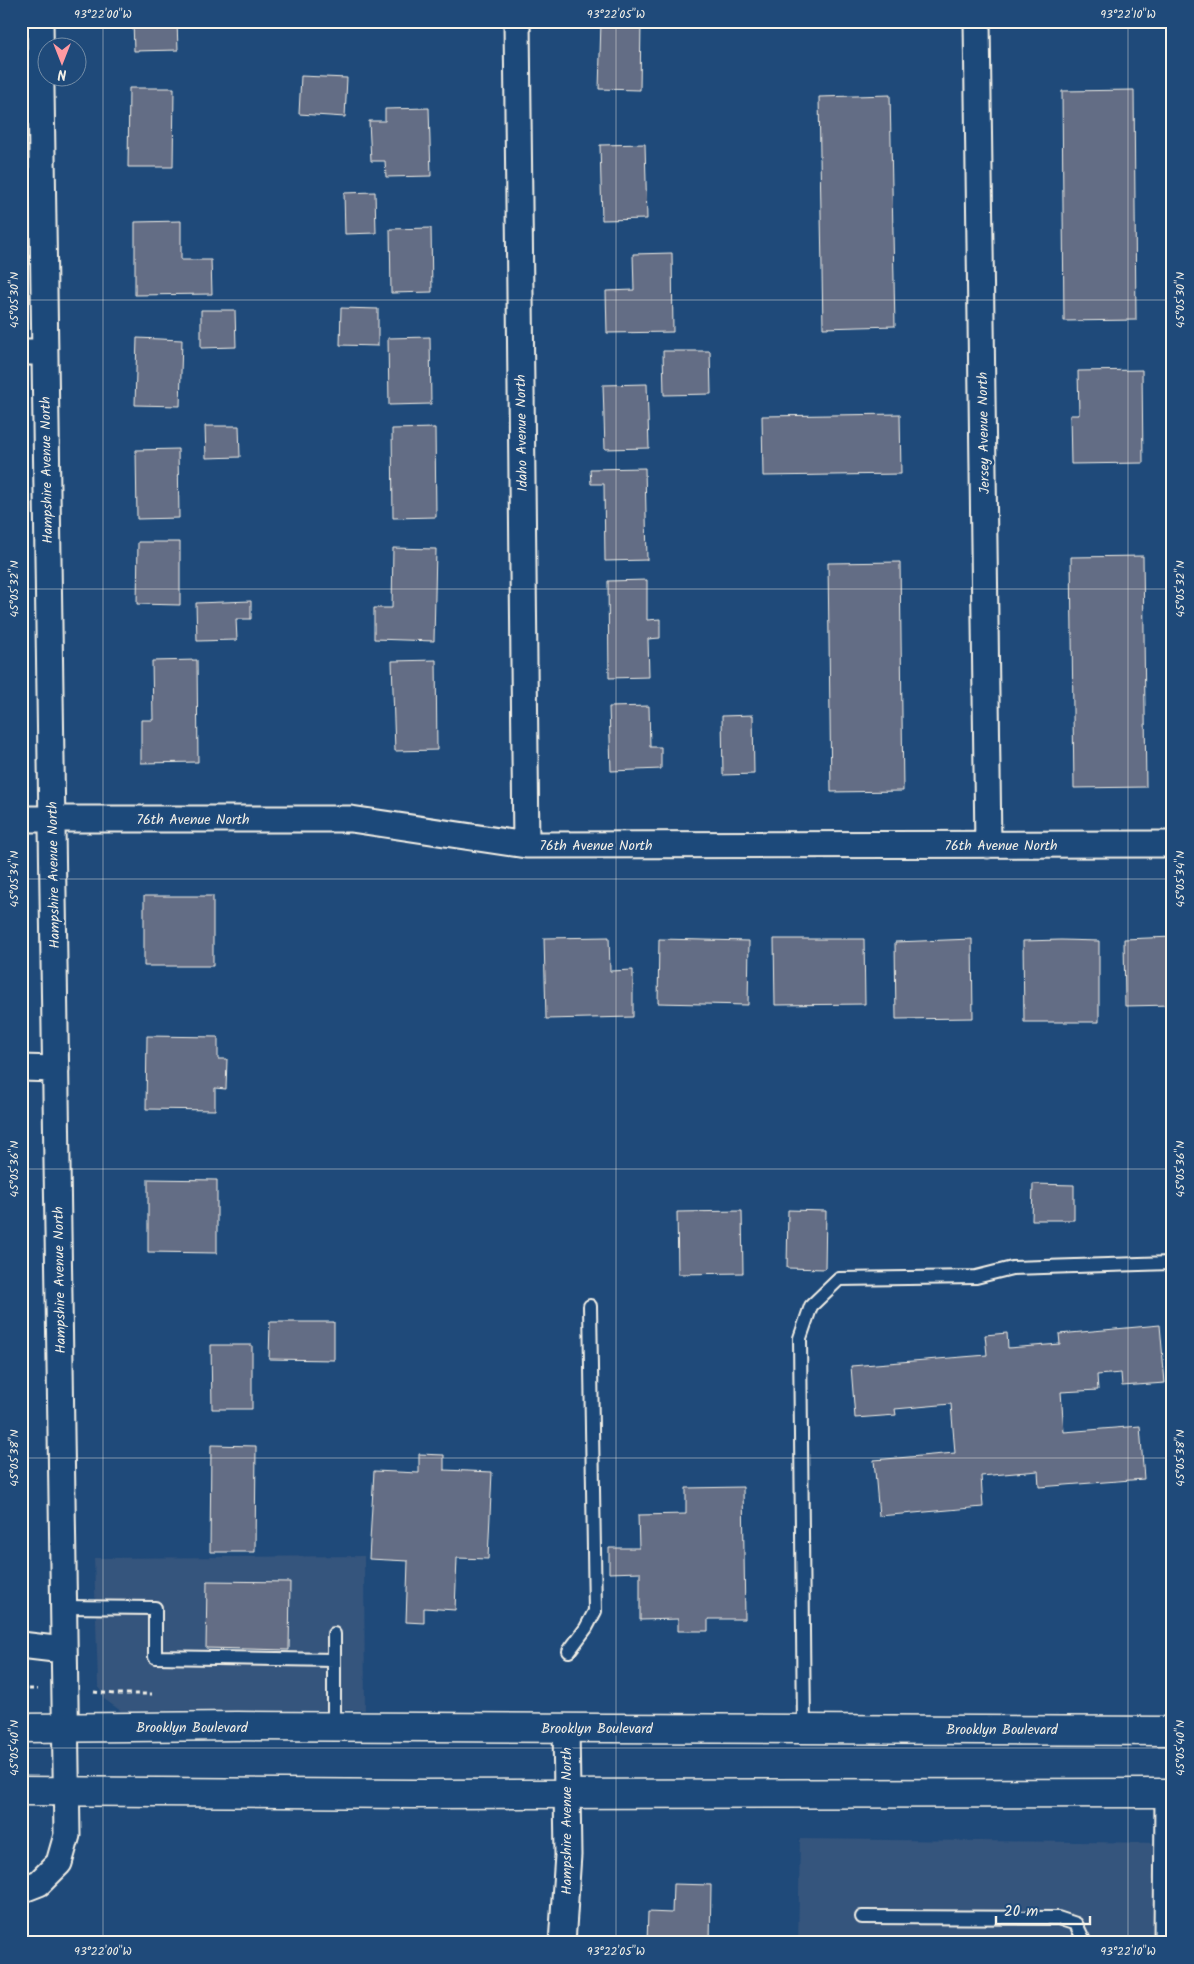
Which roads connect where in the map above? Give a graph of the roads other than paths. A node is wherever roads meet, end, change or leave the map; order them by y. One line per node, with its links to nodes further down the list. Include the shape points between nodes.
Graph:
1 (40, 21): 4 (street, Hampshire Avenue North)
2 (516, 21): 8 (street, Idaho Avenue North)
3 (977, 21): 9 (street, Jersey Avenue North)
4 (33, 352): 6 (street, Hampshire Avenue North)
5 (21, 819): 6 (street, 76th Avenue North)
6 (53, 819): 8 (street, 76th Avenue North, via 351,819); 11 (street, Hampshire Avenue North)
7 (1173, 844): 9 (street, 76th Avenue North)
8 (526, 845): 9 (street, 76th Avenue North)
9 (988, 845)
10 (21, 1068): 11 (street)
11 (56, 1069): 14 (street, Hampshire Avenue North)
12 (1173, 1264): 24 (lane, via 1012,1268 976,1277 839,1279 811,1306 800,1338)
13 (590, 1306): 18 (lane, via 595,1611)
14 (63, 1607): 17 (street, Hampshire Avenue North); 19 (lane, via 155,1608 155,1657)
15 (334, 1634): 19 (lane)
16 (21, 1645): 17 (street)
17 (63, 1650): 22 (street, Hampshire Avenue North)
18 (569, 1651)
19 (334, 1660): 20 (lane)
20 (334, 1727): 22 (main road, Brooklyn Boulevard); 23 (main road, Brooklyn Boulevard)
21 (21, 1728): 22 (main road, Brooklyn Boulevard)
22 (64, 1728): 27 (street, Hampshire Avenue North)
23 (566, 1728): 24 (main road, Brooklyn Boulevard); 28 (street, Hampshire Avenue North)
24 (804, 1728): 25 (main road, Brooklyn Boulevard)
25 (1173, 1730)
26 (21, 1791): 27 (main road)
27 (66, 1791): 28 (main road); 30 (street, Hampshire Avenue North, via 67,1835 58,1863 39,1883)
28 (567, 1792): 29 (main road); 32 (street, Hampshire Avenue North, via 568,1855)
29 (1170, 1793): 34 (street)
30 (21, 1890)
31 (862, 1917): 33 (lane, via 1058,1918 1076,1924)
32 (562, 1943)
33 (1086, 1943)
34 (1168, 1943)

